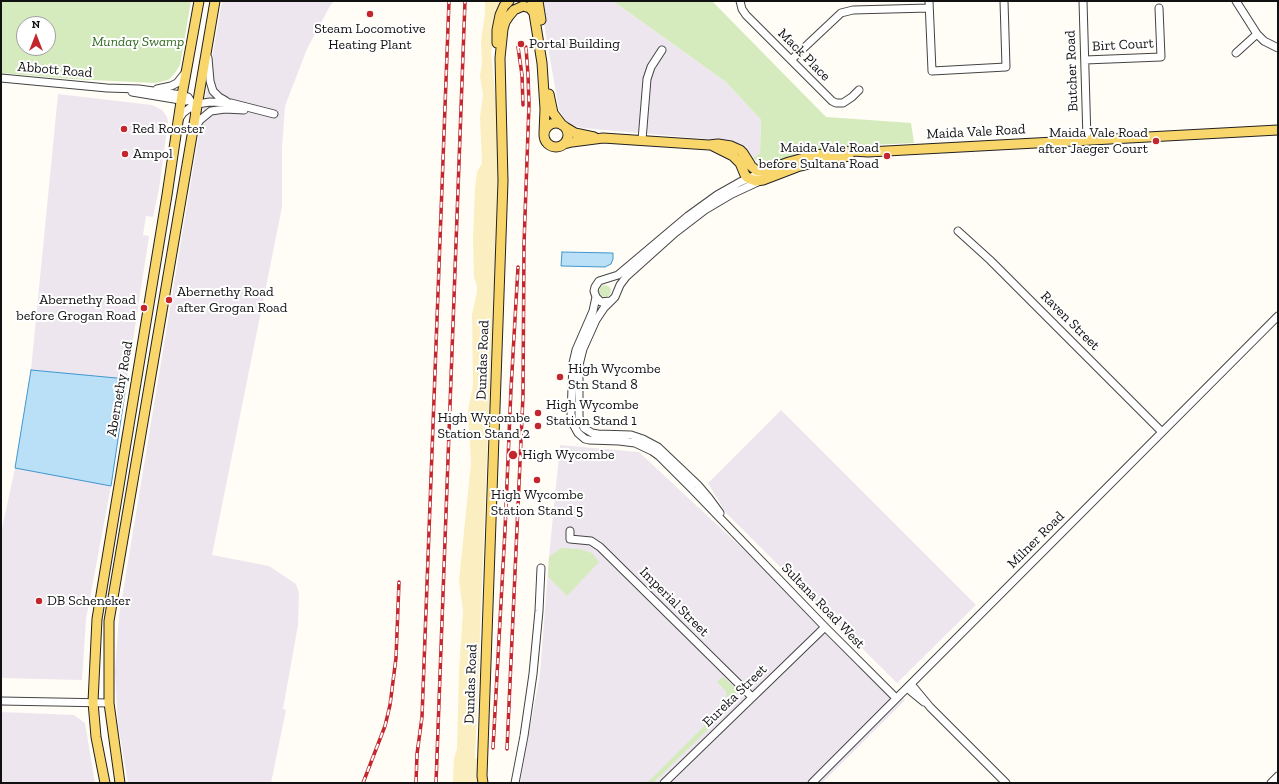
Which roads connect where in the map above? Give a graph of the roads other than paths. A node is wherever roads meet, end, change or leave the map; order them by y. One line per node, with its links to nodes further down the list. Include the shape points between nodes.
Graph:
1 (200, 1): 23 (main road, Abernethy Road)
2 (215, 1): 16 (main road, Abernethy Road)
3 (508, 1): 20 (main road, Dundas Road, via 500,15 497,30)
4 (528, 1): 12 (main road, Dundas Road)
5 (532, 1): 14 (main road)
6 (538, 1): 29 (main road, via 545,44)
7 (740, 1): 21 (street, Mack Place, via 746,15)
8 (1004, 1): 11 (street, via 1006,67 932,71)
9 (1083, 1): 22 (street, Butcher Road)
10 (1236, 1): 15 (street)
11 (929, 4): 21 (street, via 841,13)
12 (519, 7): 14 (main road, via 528,6); 20 (main road, Dundas Road, via 505,22)
13 (1159, 8): 22 (street, Birt Court, via 1161,57)
14 (534, 13): 29 (main road)
15 (1257, 34): 17 (street); 19 (street)
16 (207, 44): 30 (main road, Abernethy Road, via 200,90); 31 (street, via 213,91)
17 (1278, 48)
18 (662, 50): 38 (street, via 651,66 647,79)
19 (1236, 53)
20 (500, 58): 64 (main road, Dundas Road, via 503,181)
21 (791, 60): 27 (street, Mack Place, via 836,103 847,101)
22 (1085, 60): 39 (street, Butcher Road)
23 (188, 66): 26 (street, via 180,81 171,86); 28 (main road, Abernethy Road)
24 (1, 78): 25 (street, Abbott Road)
25 (108, 88): 26 (street, Abbott Road); 28 (street, Abbott Road)
26 (139, 89): 28 (street, Abbott Road)
27 (859, 90)
28 (181, 97): 30 (street, Abbott Road); 32 (main road, Abernethy Road)
29 (547, 99): 33 (main road); 35 (main road)
30 (194, 103): 31 (street, Abbott Road); 32 (street, via 183,113); 37 (main road, Abernethy Road)
31 (230, 103): 37 (street, via 274,114 232,109 216,110 200,120)
32 (177, 125): 59 (main road, Abernethy Road, via 100,596)
33 (563, 126): 35 (main road, via 558,123 551,124); 36 (main road, via 574,134); 40 (main road, via 567,130 568,138)
34 (1278, 130): 39 (main road, Maida Vale Road)
35 (544, 133): 40 (main road, via 546,141 552,146)
36 (603, 138): 38 (main road); 40 (main road)
37 (191, 140): 60 (main road, Abernethy Road, via 109,621)
38 (642, 140): 41 (main road, via 709,144)
39 (1087, 140): 42 (main road, Maida Vale Road, via 868,152)
40 (564, 144)
41 (747, 166): 42 (main road); 43 (main road, via 745,175)
42 (764, 176): 43 (main road, Maida Vale Road)
43 (748, 180): 45 (street, via 717,195 618,275); 46 (street, via 675,233 626,277)
44 (958, 230): 50 (street, Raven Street)
45 (605, 279): 46 (street, via 616,285); 47 (street, via 595,287)
46 (617, 292): 48 (street)
47 (596, 297): 48 (street, via 601,302); 51 (street, via 574,356 571,414 574,428 589,440 635,443 652,451 688,484)
48 (611, 301): 51 (street, via 596,320 582,354 578,410 582,425 592,433 631,435 658,447 705,494)
49 (1278, 316): 50 (street, Milner Road)
50 (1162, 432): 55 (street, Milner Road)
51 (731, 530): 54 (street, Sultana Road West)
52 (570, 531): 56 (street, Imperial Street, via 569,543 591,541 600,547)
53 (541, 568): 65 (street, via 534,674)
54 (825, 627): 56 (street, Eureka Street); 57 (street, Sultana Road West)
55 (909, 686): 57 (street, Milner Road); 68 (street)
56 (752, 697): 66 (street, Eureka Street)
57 (896, 698): 67 (street, Milner Road)
58 (1, 701): 59 (street)
59 (93, 702): 60 (street); 62 (main road, Abernethy Road, via 96,737)
60 (109, 703): 63 (main road, Abernethy Road)
61 (1278, 776): 69 (street)
62 (105, 783)
63 (120, 783)
64 (482, 783)
65 (515, 783)
66 (664, 783)
67 (812, 783)
68 (1006, 783)
69 (1271, 783)

